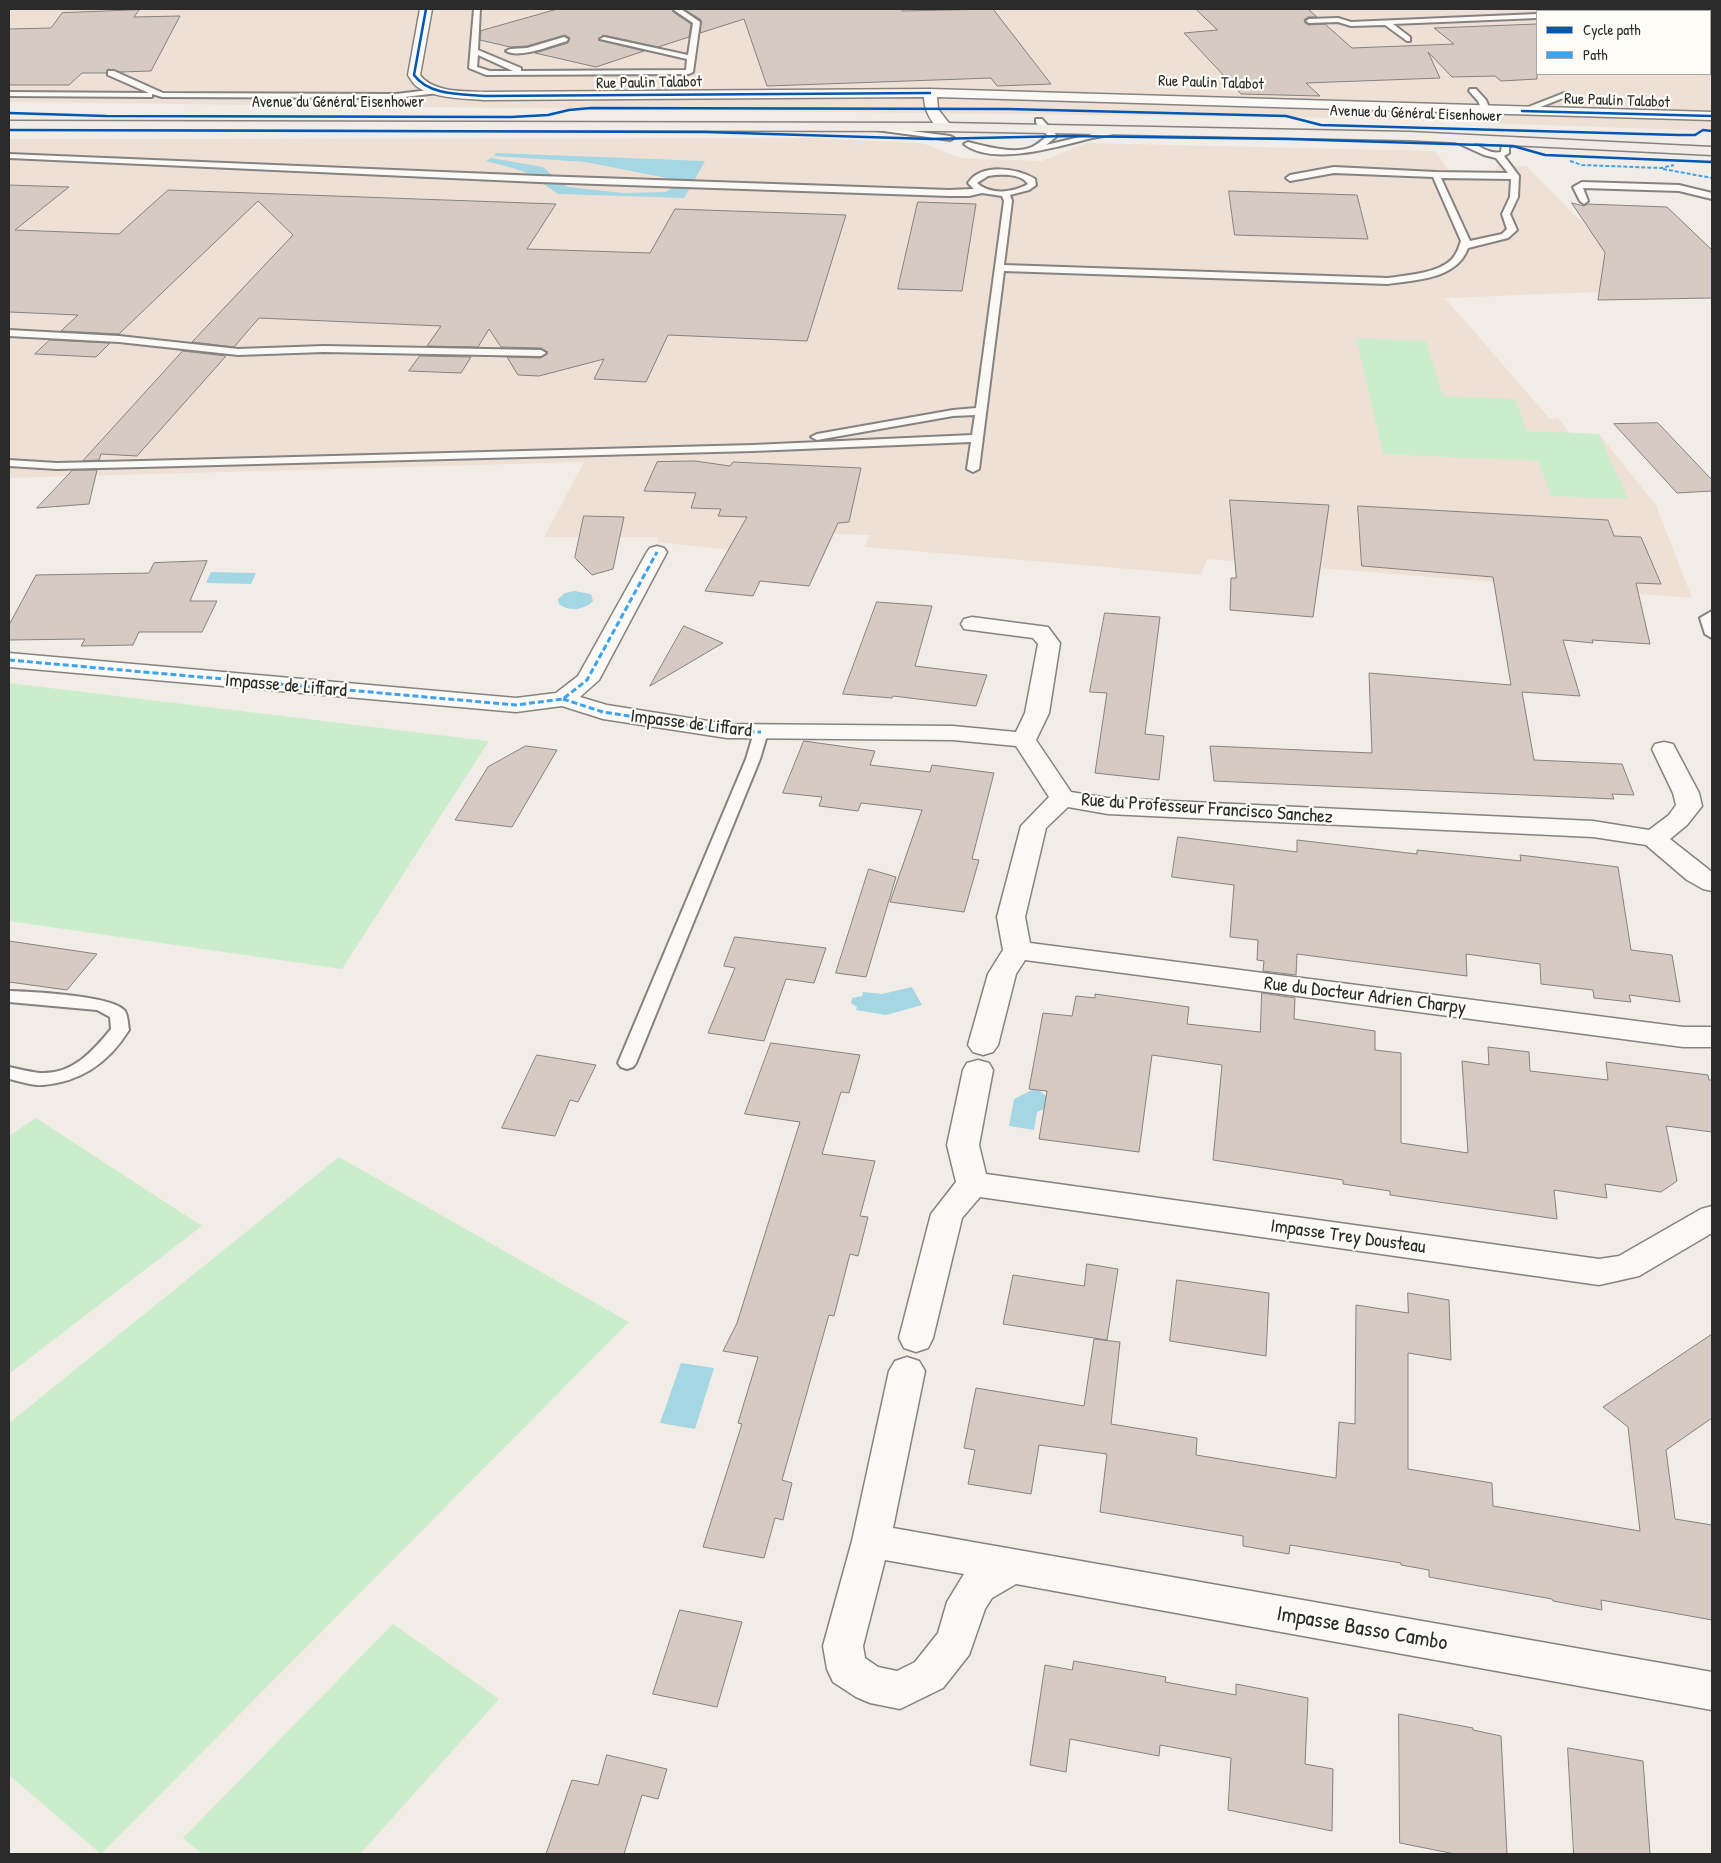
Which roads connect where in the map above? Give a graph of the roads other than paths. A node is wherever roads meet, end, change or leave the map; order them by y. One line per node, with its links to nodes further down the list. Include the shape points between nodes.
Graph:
1 (426, 9): 23 (street, Rue Paulin Talabot, via 414,75 419,82)
2 (477, 9): 17 (lane)
3 (678, 9): 20 (lane, via 697,22)
4 (1332, 14): 6 (lane)
5 (1536, 16): 8 (lane)
6 (1338, 20): 7 (lane); 8 (lane, via 1351,24)
7 (1309, 21)
8 (1387, 23): 12 (lane)
9 (638, 38): 13 (lane)
10 (564, 39): 18 (lane, via 528,50)
11 (604, 39): 16 (lane)
12 (1408, 39)
13 (647, 40)
14 (656, 41): 16 (lane)
15 (522, 42): 18 (lane)
16 (652, 49): 20 (lane)
17 (474, 51): 19 (lane); 22 (lane, via 473,68 489,73)
18 (510, 51): 19 (lane)
19 (485, 56): 22 (lane)
20 (691, 58): 22 (lane, via 689,72)
21 (111, 73): 27 (lane)
22 (525, 73)
23 (438, 91): 25 (street, Rue Paulin Talabot, via 518,97); 27 (lane, via 396,96)
24 (1473, 91): 29 (lane)
25 (930, 93): 29 (street, Rue Paulin Talabot); 35 (street, via 931,109)
26 (9, 94): 27 (lane)
27 (162, 95)
28 (1567, 95): 30 (lane)
29 (1486, 110): 30 (street, Rue Paulin Talabot)
30 (1522, 111): 31 (street, Rue Paulin Talabot, via 1564,125 1582,122 1583,117 1572,112)
31 (1712, 116)
32 (9, 118): 35 (main road, Avenue du Général Eisenhower)
33 (9, 125): 35 (main road, Avenue du Général Eisenhower)
34 (1043, 125): 35 (main road, Avenue du Général Eisenhower); 35 (main road, Avenue du Général Eisenhower, via 1013,120); 36 (main road, Avenue du Général Eisenhower); 39 (main road, Avenue du Général Eisenhower); 42 (lane, via 1053,136)
35 (944, 128): 40 (lane)
36 (1119, 130): 37 (main road, Avenue du Général Eisenhower); 42 (lane)
37 (1454, 138): 38 (main road, Avenue du Général Eisenhower); 44 (lane, via 1485,153)
38 (1519, 140): 41 (main road, Avenue du Général Eisenhower); 44 (lane, via 1505,146 1505,153)
39 (1712, 143): 41 (main road, Avenue du Général Eisenhower)
40 (968, 144): 42 (lane, via 981,150 1000,152); 46 (lane)
41 (1626, 146): 43 (main road, Avenue du Général Eisenhower)
42 (1034, 149): 49 (lane)
43 (1712, 151)
44 (1498, 155): 51 (lane)
45 (9, 156): 53 (lane, via 719,186 949,193)
46 (980, 157)
47 (986, 166): 48 (lane)
48 (993, 173): 49 (lane); 53 (lane, via 972,180 974,186)
49 (1008, 173): 54 (lane, via 1029,178 1032,185 1024,190)
50 (1436, 175): 51 (lane); 52 (lane, via 1334,170); 57 (lane, via 1466,240)
51 (1515, 176): 57 (lane, via 1514,198 1506,214 1512,230 1505,236)
52 (1290, 178)
53 (983, 190): 54 (lane)
54 (1005, 192): 58 (lane, via 1008,201)
55 (1712, 196): 56 (lane, via 1679,188 1582,185 1578,187)
56 (1584, 201)
57 (1463, 246): 58 (lane, via 1458,259 1439,271 1388,281)
58 (998, 268): 61 (lane)
59 (9, 333): 60 (lane, via 119,339 238,352 324,349)
60 (541, 353)
61 (980, 411): 62 (lane); 63 (lane)
62 (976, 438): 63 (lane); 65 (lane)
63 (753, 448): 64 (lane, via 57,466)
64 (9, 463)
65 (972, 469)
66 (657, 552): 71 (street, via 587,680)
67 (1712, 615): 69 (lane, via 1707,618)
68 (972, 624): 73 (street, via 1040,632 1049,643 1037,713)
69 (1712, 634)
70 (9, 660): 71 (street, Impasse de Liffard, via 516,705)
71 (563, 699): 72 (street, Impasse de Liffard, via 603,712 727,731)
72 (761, 732): 73 (street, via 953,733); 81 (lane, via 754,759)
73 (1024, 740): 75 (street, Rue du Professeur Francisco Sanchez)
74 (1664, 749): 76 (street, via 1689,806 1678,820)
75 (1062, 798): 76 (street, Rue du Professeur Francisco Sanchez, via 1108,806 1593,829); 78 (street, via 1034,826 1011,917)
76 (1654, 839): 77 (street)
77 (1712, 883)
78 (1017, 950): 80 (street, Rue du Docteur Adrien Charpy, via 1683,1037); 83 (street, via 1002,974 980,1058 963,1145)
79 (9, 996): 82 (lane, via 100,1005 118,1014 120,1030 97,1058 73,1073 42,1079)
80 (1712, 1037)
81 (627, 1063)
82 (9, 1073)
83 (972, 1184): 84 (street, Impasse Trey Dousteau, via 1599,1272 1627,1267); 85 (street, via 947,1214 911,1355)
84 (1712, 1218)
85 (871, 1541): 86 (street, Impasse Basso Cambo); 86 (street, via 842,1646 846,1669 870,1684 900,1690 929,1675 956,1642 967,1602 978,1586)
86 (1013, 1566): 87 (street, Impasse Basso Cambo)
87 (1712, 1691)

